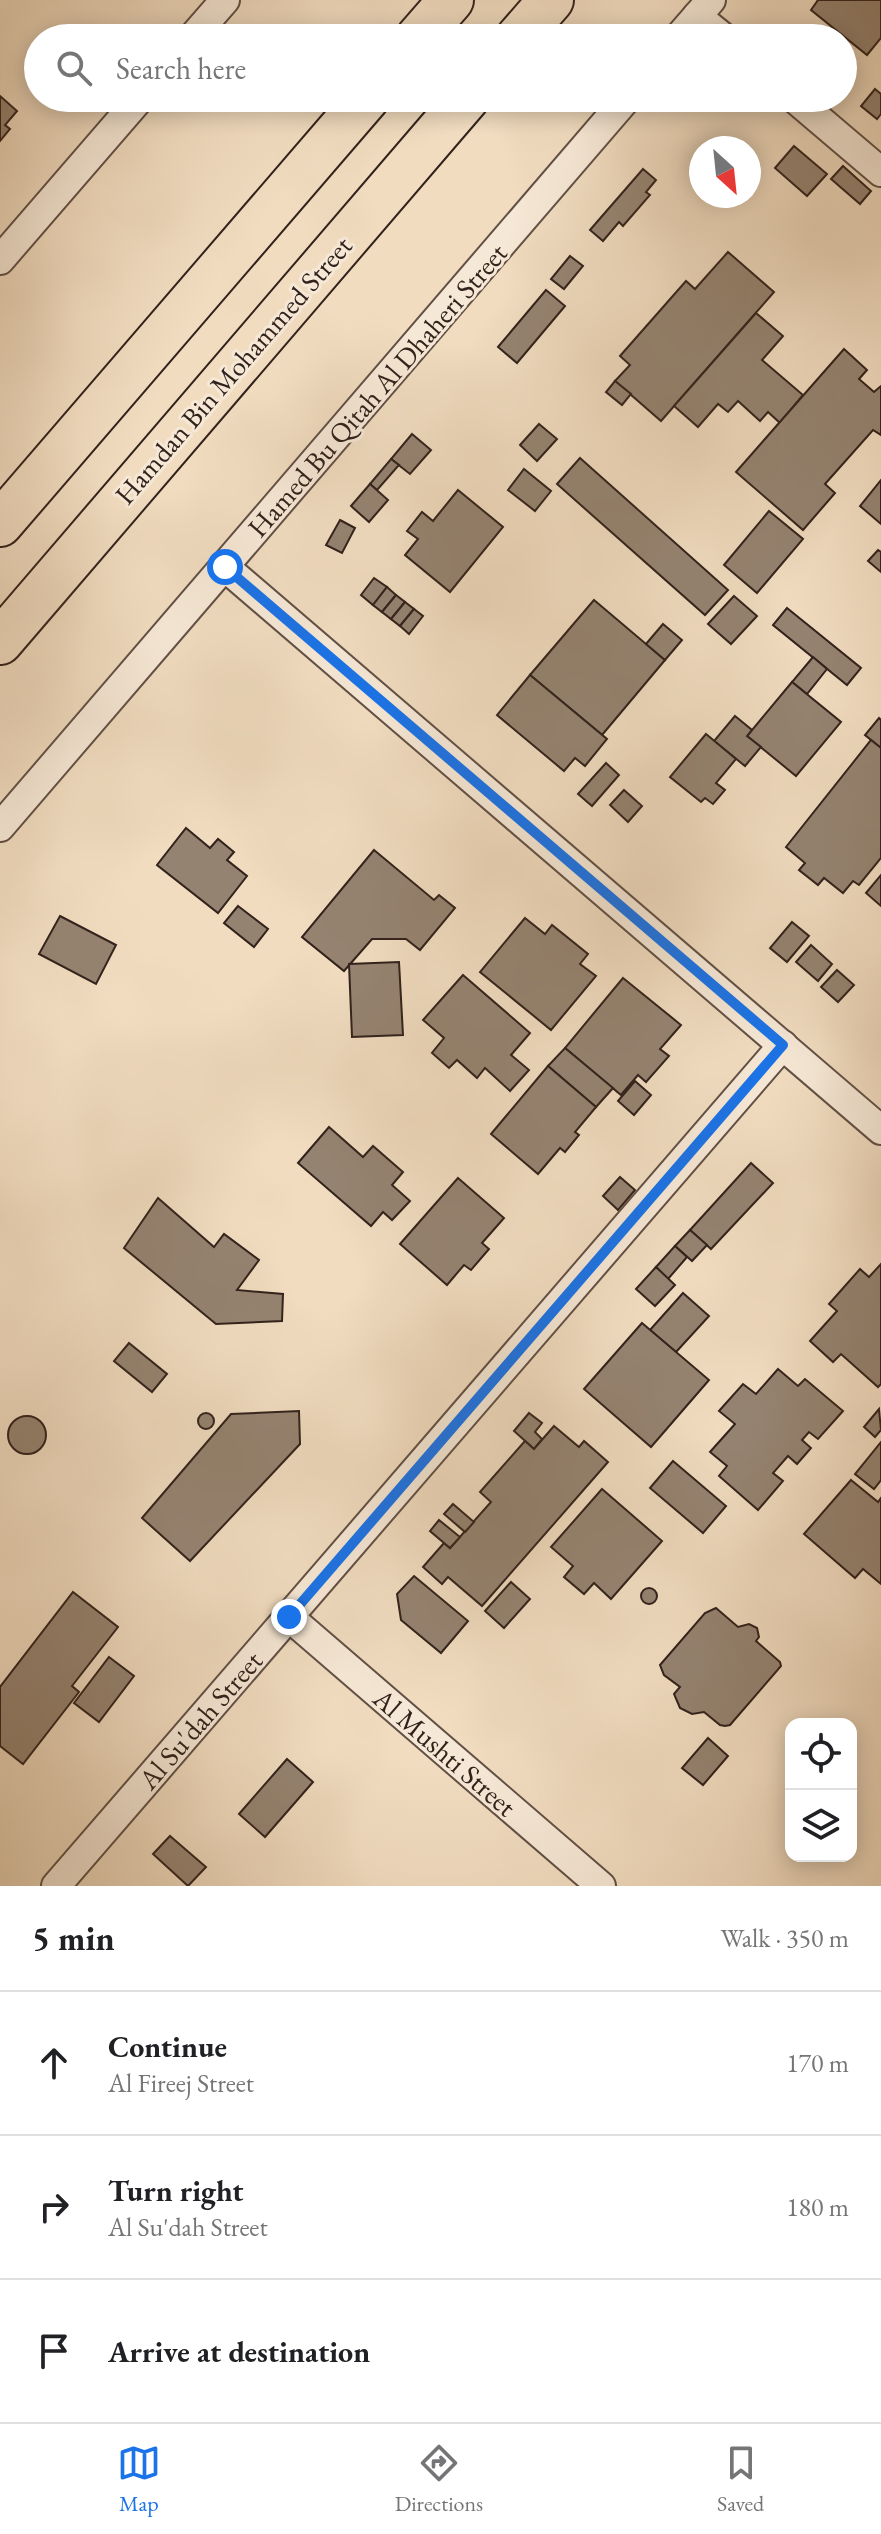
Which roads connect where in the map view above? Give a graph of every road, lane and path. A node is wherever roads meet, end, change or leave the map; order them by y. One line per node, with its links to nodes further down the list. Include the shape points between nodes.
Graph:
1 (225, 0): 5 (street)
2 (451, 0): 6 (main road)
3 (551, 0): 7 (main road)
4 (704, 8): 8 (street)
5 (204, 24)
6 (430, 24)
7 (530, 24)
8 (690, 24)
9 (128, 112): 15 (street)
10 (355, 112): 16 (main road)
11 (455, 112): 18 (main road, Hamdan Bin Mohammed Street)
12 (615, 112): 17 (street, Hamed Bu Qitah Al Dhaheri Street)
13 (810, 112): 14 (street)
14 (881, 172)
15 (0, 260)
16 (0, 524)
17 (225, 567): 19 (street, Hamed Bu Qitah Al Dhaheri Street); 20 (street)
18 (0, 642)
19 (0, 827)
20 (783, 1045): 21 (street); 22 (street, Al Su'dah Street)
21 (881, 1130)
22 (289, 1617): 23 (street, Al Su'dah Street); 24 (street, Al Mushti Street)
23 (56, 1886)
24 (601, 1886)

